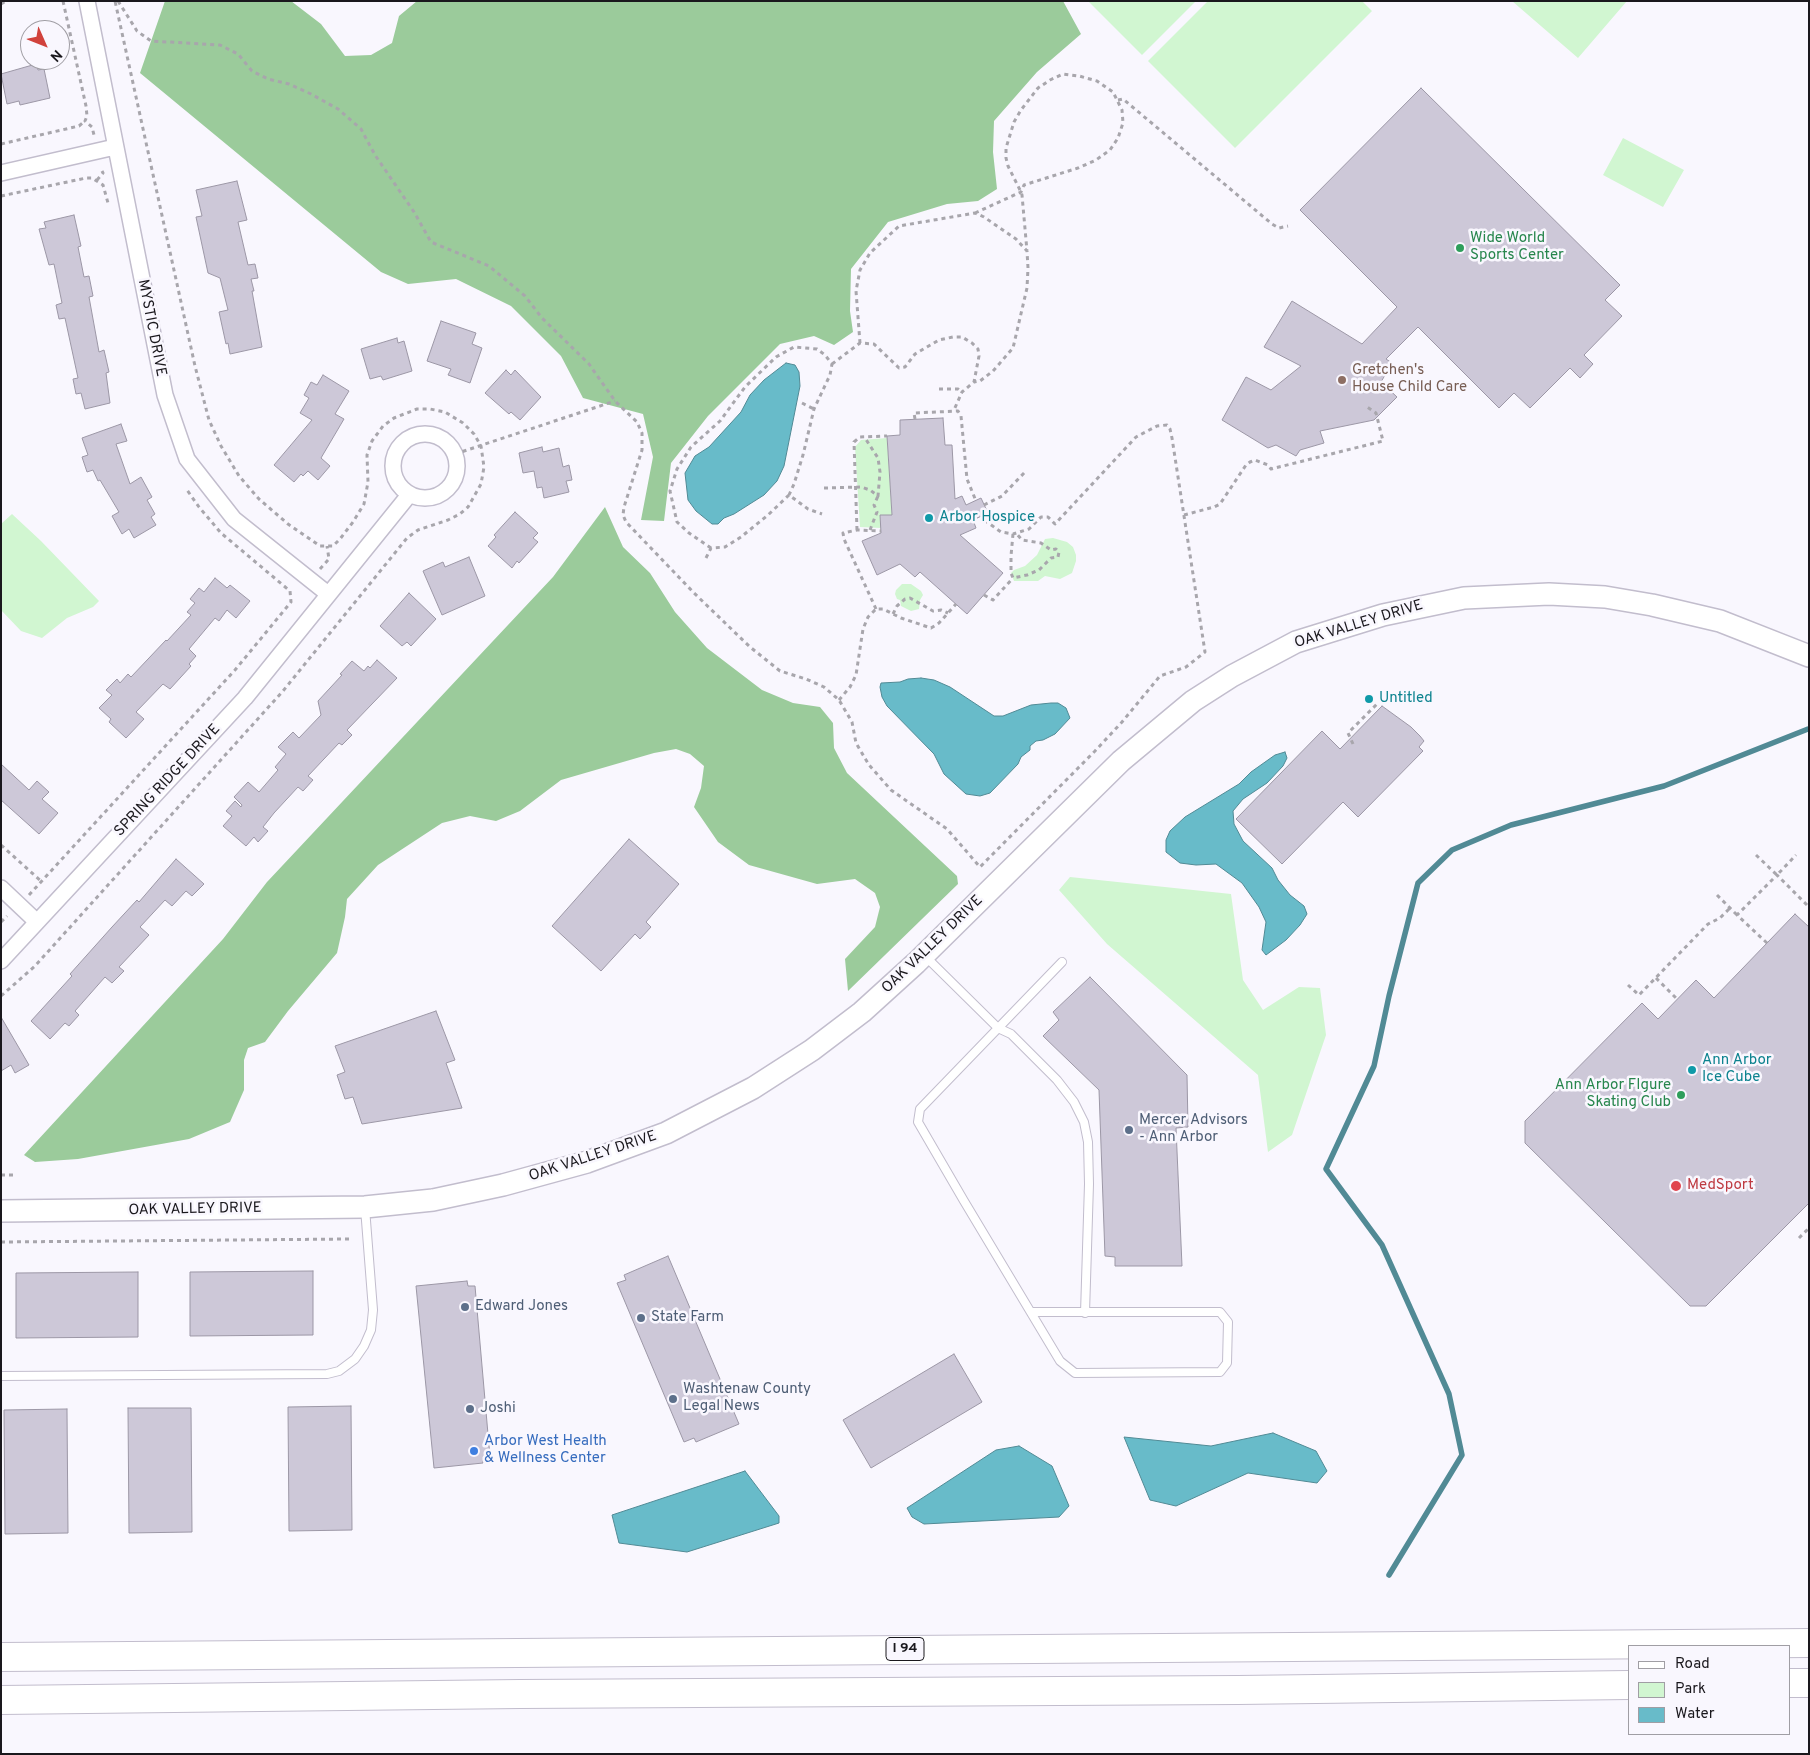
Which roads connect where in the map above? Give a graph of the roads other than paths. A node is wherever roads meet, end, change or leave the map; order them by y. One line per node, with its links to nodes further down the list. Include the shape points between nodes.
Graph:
1 (87, 1): 2 (street, MYSTIC DRIVE)
2 (115, 147): 3 (street); 5 (street, MYSTIC DRIVE, via 165,395 187,459 234,519)
3 (1, 173)
4 (409, 494): 4 (street, via 425,499 441,494 452,484 457,470 455,454 445,441 433,435 417,435 403,442 394,455 393,473 399,486); 5 (street, SPRING RIDGE DRIVE)
5 (328, 594): 8 (street, SPRING RIDGE DRIVE, via 245,698)
6 (1809, 656): 9 (street, OAK VALLEY DRIVE, via 1720,621 1605,597 1549,594 1464,598 1418,606 1296,642 1232,676 1194,701 1128,755)
7 (1, 888): 8 (street)
8 (37, 922): 10 (street, SPRING RIDGE DRIVE)
9 (924, 955): 12 (lane); 13 (street, OAK VALLEY DRIVE, via 862,1012 812,1050 753,1088 666,1133 587,1162 503,1185 433,1200)
10 (1, 961)
11 (1062, 962): 12 (lane)
12 (998, 1028): 15 (lane, via 920,1109 918,1122); 16 (lane, via 1011,1034 1057,1080 1084,1122 1089,1184)
13 (364, 1207): 14 (street, OAK VALLEY DRIVE); 17 (lane, via 373,1310 370,1330 364,1346 339,1371 328,1374)
14 (1, 1211)
15 (1031, 1312): 16 (lane); 16 (lane, via 1060,1361 1075,1373 1220,1372 1227,1363 1228,1322 1220,1312)
16 (1085, 1313)
17 (1, 1376)
18 (1809, 1643): 19 (highway, I 94)
19 (1, 1657)
20 (1790, 1683): 21 (highway)
21 (1809, 1683)
22 (1628, 1685): 23 (highway)
23 (1, 1700)

